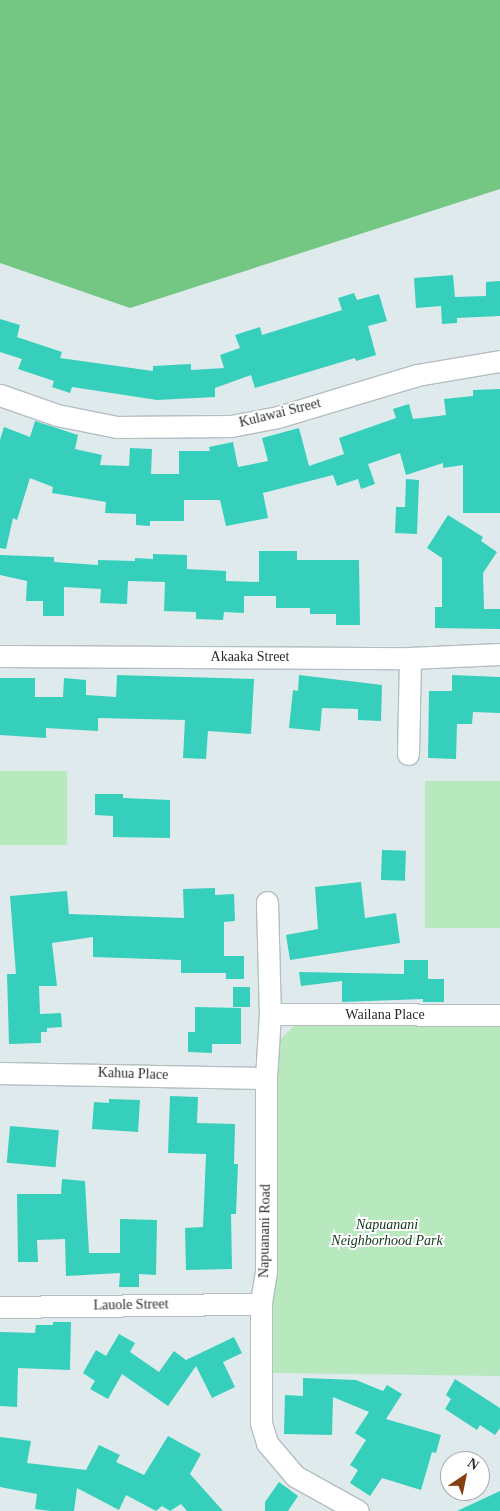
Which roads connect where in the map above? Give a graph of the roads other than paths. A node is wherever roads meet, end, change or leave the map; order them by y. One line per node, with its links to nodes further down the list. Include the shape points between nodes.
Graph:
1 (500, 361): 2 (street, Kulawai Street, via 417,375 278,417 231,426 117,427 57,415)
2 (0, 395)
3 (500, 654): 5 (street, Akaaka Street)
4 (0, 656): 5 (street, Akaaka Street)
5 (410, 658): 6 (street)
6 (408, 754)
7 (267, 902): 8 (street, Napuanani Road)
8 (270, 1014): 9 (street, Wailana Place); 11 (street, Napuanani Road)
9 (500, 1015)
10 (0, 1072): 11 (street, Kahua Place)
11 (266, 1078): 12 (street, Napuanani Road, via 266,1271)
12 (261, 1304): 13 (street, Lauole Street); 14 (street, Napuanani Road, via 261,1423 267,1443 295,1476)
13 (0, 1307)
14 (358, 1511)

